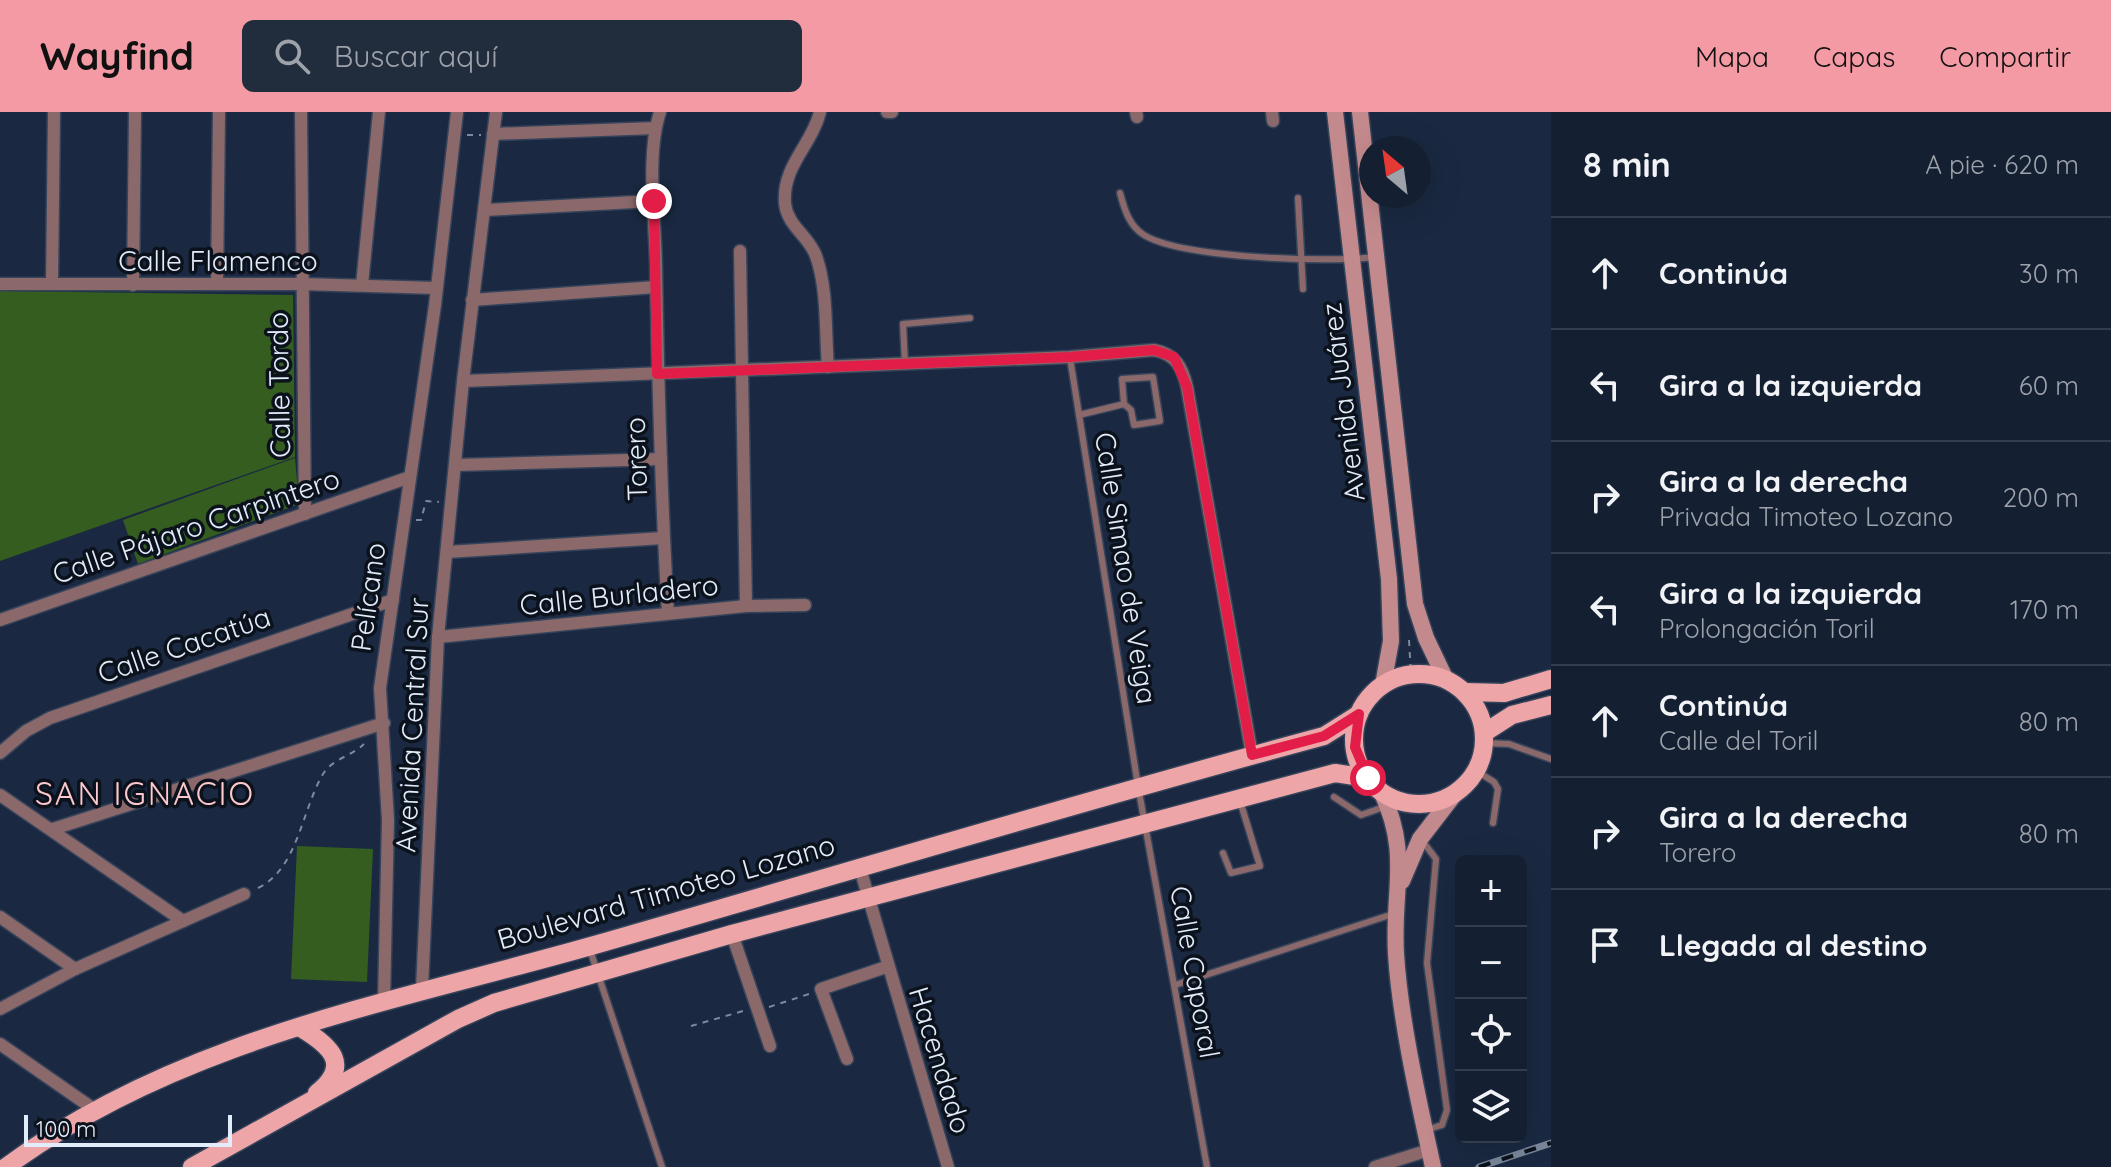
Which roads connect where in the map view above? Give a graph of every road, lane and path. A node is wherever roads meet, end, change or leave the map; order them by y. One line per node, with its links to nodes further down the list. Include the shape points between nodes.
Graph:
1 (54, 112): 24 (street)
2 (135, 112): 27 (street)
3 (219, 112): 25 (street)
4 (301, 112): 26 (street, Calle Tordo)
5 (379, 112): 28 (street)
6 (457, 112): 14 (street, Pelícano)
7 (496, 112): 13 (street, Avenida Central Sur)
8 (660, 112): 12 (street, Torero)
9 (820, 112): 36 (street, via 794,158 785,202 792,223 816,254 821,273)
10 (1335, 112): 22 (main road, Avenida Juárez)
11 (1360, 112): 20 (main road, Avenida Juárez)
12 (655, 128): 13 (street); 17 (street, Torero)
13 (493, 134): 14 (path); 18 (street, Avenida Central Sur)
14 (454, 136): 30 (street, Pelícano)
15 (1120, 193): 21 (lane, via 1130,220 1146,236 1191,248)
16 (1298, 198): 21 (lane)
17 (654, 201): 18 (street); 29 (street, Torero)
18 (485, 210): 32 (street, Avenida Central Sur)
19 (740, 251): 37 (street)
20 (1378, 257): 22 (lane); 57 (main road, Avenida Juárez, via 1415,604)
21 (1301, 260): 22 (lane); 31 (lane)
22 (1353, 260): 58 (main road, Avenida Juárez, via 1391,613)
23 (0, 284): 24 (street, Calle Flamenco)
24 (52, 284): 27 (street, Calle Flamenco)
25 (217, 284): 26 (street, Calle Flamenco); 27 (street, Calle Flamenco)
26 (302, 284): 28 (street, Calle Flamenco); 46 (street, Calle Tordo)
27 (133, 285)
28 (362, 285): 30 (street, Calle Flamenco)
29 (656, 287): 32 (street); 38 (street, Torero)
30 (436, 288): 44 (street, Pelícano)
31 (1303, 289)
32 (472, 300): 39 (street, Avenida Central Sur)
33 (970, 318): 35 (lane, via 903,324)
34 (1070, 357): 35 (street); 41 (lane, Calle Simao de Veiga); 66 (street, via 1154,350 1174,357 1187,387)
35 (905, 364): 36 (street)
36 (828, 367): 37 (street)
37 (739, 371): 38 (street); 52 (street)
38 (657, 374): 39 (street); 42 (street, Torero)
39 (463, 381): 43 (street, Avenida Central Sur)
40 (1124, 404): 40 (lane, via 1122,379 1153,377 1160,421 1134,425); 41 (lane)
41 (1079, 415): 69 (lane, Calle Simao de Veiga)
42 (661, 459): 43 (street); 48 (street, Torero)
43 (456, 465): 45 (street, Avenida Central Sur)
44 (407, 478): 46 (street, Calle Pájaro Carpintero); 47 (street, Pelícano)
45 (454, 483): 47 (path, via 444,486 440,503 426,501 421,520); 49 (street, Avenida Central Sur)
46 (305, 514): 54 (street, Calle Pájaro Carpintero)
47 (403, 519): 50 (street, Pelícano)
48 (663, 538): 49 (street); 53 (street, Torero)
49 (447, 552): 55 (street, Avenida Central Sur)
50 (393, 600): 62 (street, Pelícano, via 380,688); 65 (street, Calle Cacatúa, via 64,712 26,731)
51 (805, 605): 52 (street, Calle Burladero)
52 (746, 606): 53 (street, Calle Burladero)
53 (668, 613): 55 (street, Calle Burladero)
54 (0, 620)
55 (438, 637): 96 (street, Avenida Central Sur)
56 (1551, 679): 59 (main road, via 1504,693)
57 (1446, 680): 58 (main road, via 1411,675); 59 (main road)
58 (1383, 685): 61 (main road)
59 (1465, 692): 63 (main road, via 1481,718)
60 (1551, 705): 63 (main road, via 1512,715)
61 (1359, 714): 66 (main road, Boulevard Timoteo Lozano, via 1324,736); 71 (main road, via 1355,747)
62 (384, 723): 77 (street); 96 (street, Pelícano)
63 (1484, 738): 67 (lane); 68 (main road)
64 (364, 744): 84 (path, via 324,773 278,873)
65 (0, 753)
66 (1252, 755): 69 (main road, Boulevard Timoteo Lozano)
67 (1551, 759)
68 (1475, 770): 70 (main road); 76 (lane, via 1498,789)
69 (1138, 786): 75 (lane, Calle Caporal); 79 (main road, Boulevard Timoteo Lozano)
70 (1457, 791): 71 (main road, via 1427,803); 78 (main road)
71 (1379, 792): 73 (lane, via 1361,815); 74 (main road, Boulevard Timoteo Lozano, via 1335,773); 83 (main road, via 1398,836)
72 (0, 795): 77 (street)
73 (1334, 797)
74 (1239, 798): 75 (main road, Boulevard Timoteo Lozano); 80 (lane, via 1260,866 1231,873)
75 (1145, 822): 82 (main road, Boulevard Timoteo Lozano); 94 (lane, Calle Caporal)
76 (1493, 823)
77 (53, 829): 88 (street)
78 (1420, 839): 83 (main road); 106 (lane, via 1436,859 1427,963 1447,1110 1442,1125)
79 (936, 844): 81 (main road, Boulevard Timoteo Lozano); 82 (main road)
80 (1223, 853)
81 (859, 865): 85 (street, Hacendado); 90 (main road, Boulevard Timoteo Lozano)
82 (945, 876): 85 (main road, Boulevard Timoteo Lozano)
83 (1400, 886): 86 (main road)
84 (244, 894): 88 (street)
85 (867, 897): 89 (main road, Boulevard Timoteo Lozano); 91 (street, Hacendado)
86 (1396, 913): 94 (lane); 106 (main road, via 1399,975)
87 (0, 917): 92 (street)
88 (183, 921): 92 (street)
89 (732, 934): 93 (main road, Boulevard Timoteo Lozano); 98 (street)
90 (589, 946): 93 (lane); 96 (main road, Boulevard Timoteo Lozano)
91 (886, 967): 95 (street); 111 (street, Hacendado)
92 (75, 969): 97 (street)
93 (598, 974): 104 (main road, Boulevard Timoteo Lozano, via 494,1003 458,1019); 110 (lane)
94 (1175, 985): 112 (lane, Calle Caporal)
95 (821, 989): 98 (path); 103 (street)
96 (401, 995): 100 (main road, Boulevard Timoteo Lozano)
97 (0, 1009)
98 (757, 1009): 99 (path); 102 (street)
99 (691, 1026)
100 (301, 1028): 104 (main road, via 323,1040 336,1066 324,1086); 105 (main road, Boulevard Timoteo Lozano, via 186,1065)
101 (0, 1044): 105 (street)
102 (770, 1046)
103 (847, 1059)
104 (296, 1109): 109 (main road, Boulevard Timoteo Lozano)
105 (95, 1110): 108 (main road, Boulevard Timoteo Lozano)
106 (1426, 1130): 107 (main road)
107 (1431, 1158): 113 (street)
108 (6, 1167)
109 (192, 1167)
110 (662, 1167)
111 (948, 1167)
112 (1207, 1167)
113 (1375, 1167)

